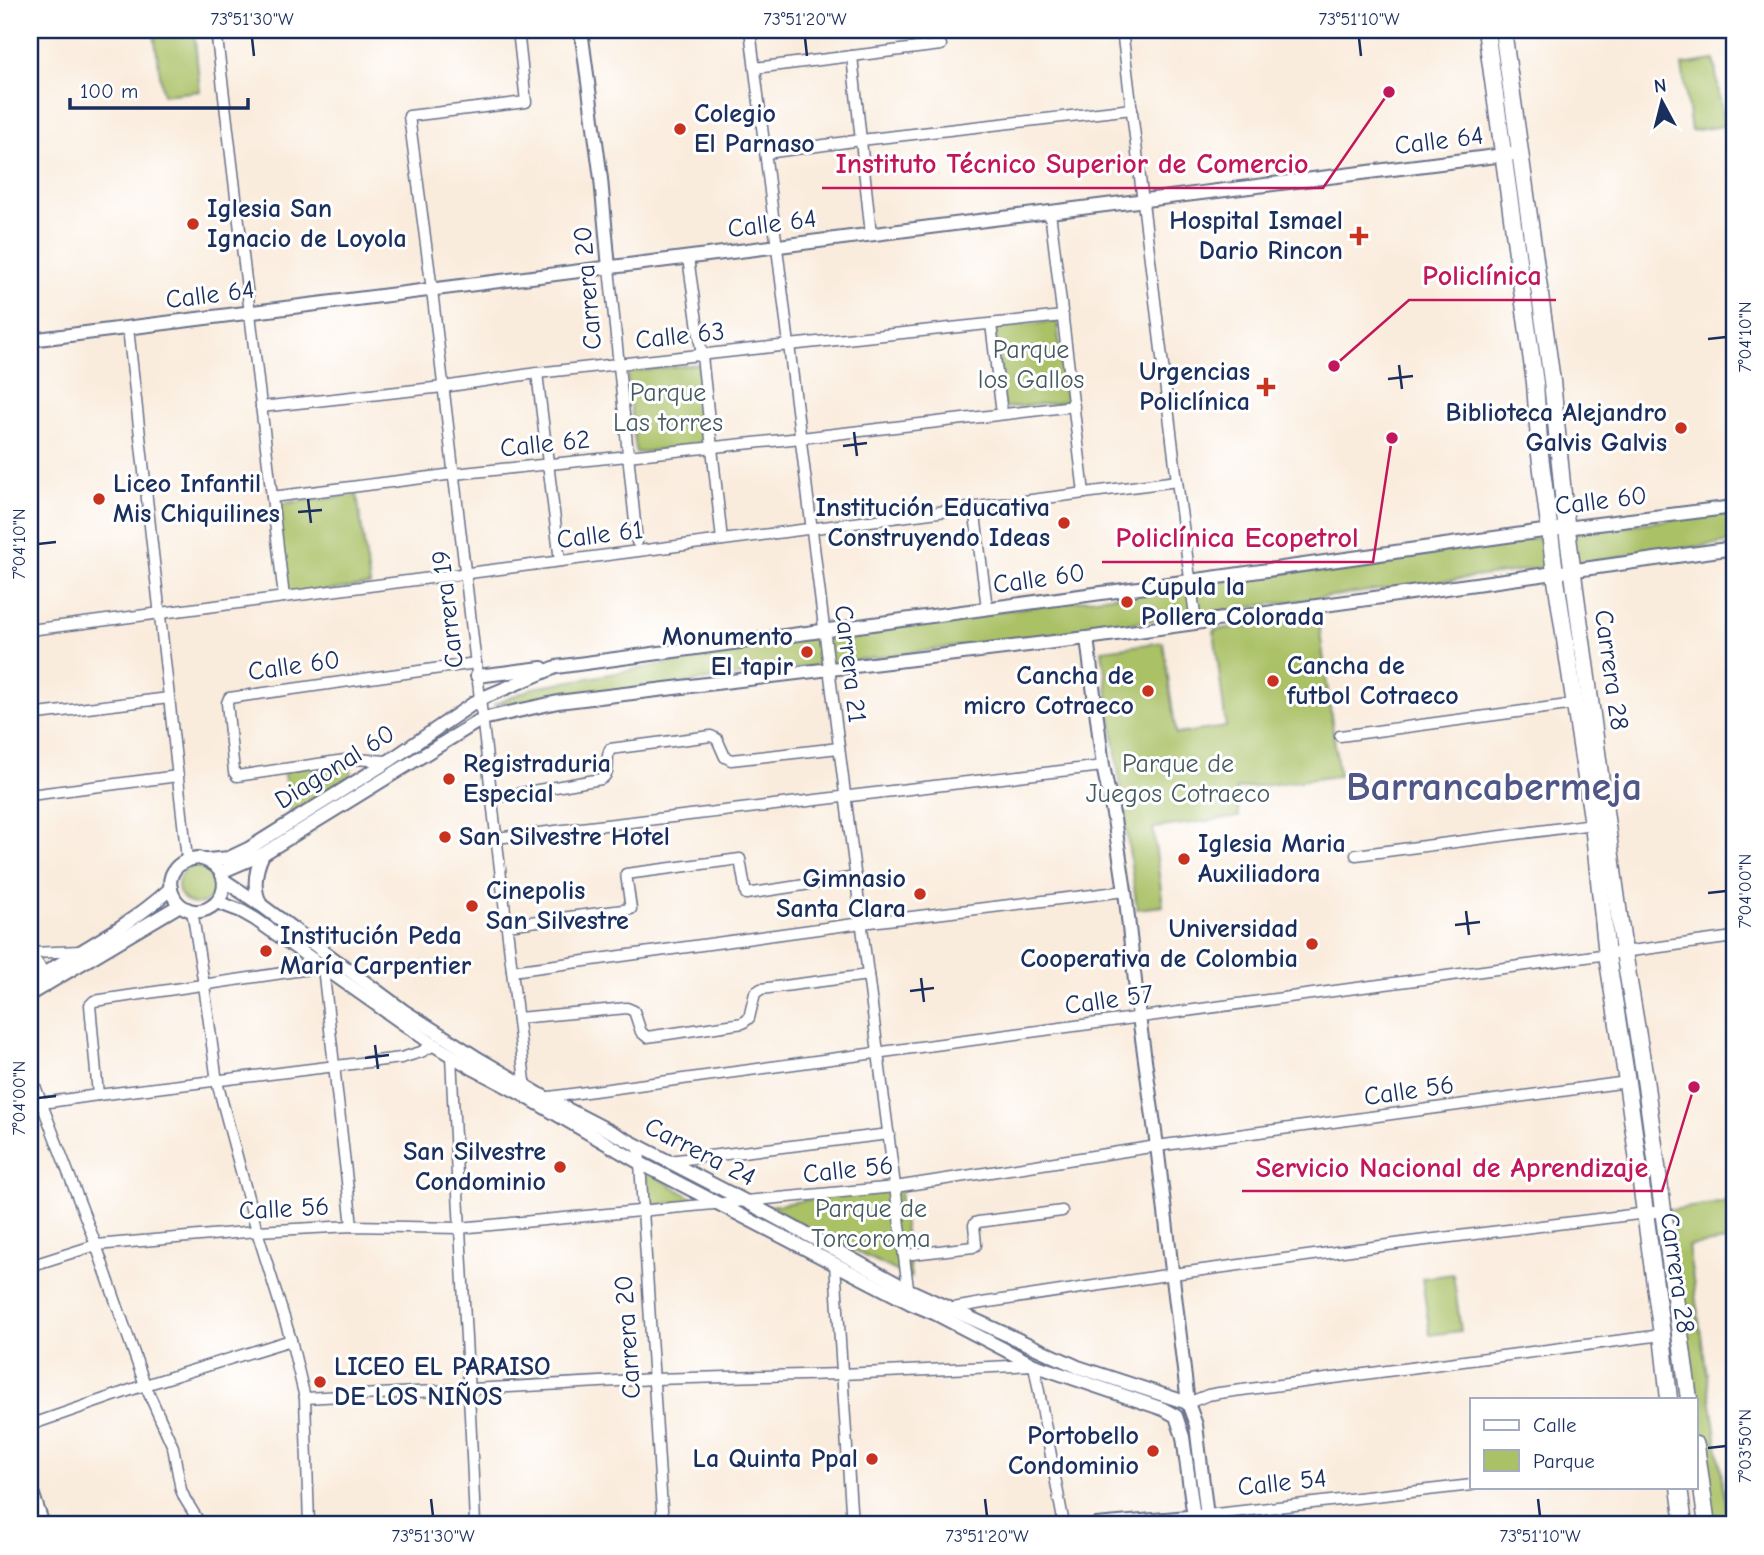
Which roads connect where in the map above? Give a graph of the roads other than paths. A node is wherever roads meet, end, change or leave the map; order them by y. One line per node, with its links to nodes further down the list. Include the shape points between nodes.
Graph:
1 (216, 30): 23 (street)
2 (517, 30): 22 (street, Carrera 19, via 526,102 409,116)
3 (581, 30): 21 (street, Carrera 20)
4 (750, 30): 10 (street, Carrera 21)
5 (1122, 30): 11 (street)
6 (1486, 30): 15 (main road, Carrera 28)
7 (1503, 30): 14 (main road, Carrera 28)
8 (941, 45): 9 (street)
9 (852, 56): 10 (street); 12 (street)
10 (755, 68): 13 (street, Carrera 21)
11 (1132, 109): 12 (street); 16 (street)
12 (861, 140): 13 (street); 18 (street)
13 (765, 153): 19 (street, Carrera 21)
14 (1520, 153): 15 (street, Calle 64); 47 (main road, Carrera 28)
15 (1502, 156): 16 (street, Calle 64); 48 (main road, Carrera 28, via 1535,383)
16 (1143, 201): 17 (street, Calle 64); 41 (street)
17 (1050, 212): 18 (street, Calle 64); 24 (street)
18 (871, 235): 19 (street, Calle 64)
19 (777, 247): 20 (street, Calle 64); 28 (street, Carrera 21)
20 (688, 258): 21 (street, Calle 64); 29 (street)
21 (608, 268): 22 (street, Calle 64); 30 (street, Carrera 20)
22 (432, 290): 23 (street, Calle 64); 32 (street, Carrera 19)
23 (250, 313): 26 (street, Calle 64); 34 (street)
24 (1063, 316): 25 (street, Calle 63); 33 (street)
25 (991, 324): 28 (street, Calle 63); 35 (street)
26 (128, 328): 27 (street, Calle 64); 59 (street)
27 (30, 340)
28 (789, 345): 29 (street, Calle 63); 36 (street, Carrera 21)
29 (702, 356): 30 (street, Calle 63); 37 (street)
30 (619, 365): 31 (street, Calle 63); 38 (street, Carrera 20)
31 (537, 373): 32 (street, Calle 63); 39 (street)
32 (443, 387): 34 (street, Calle 63); 40 (street, Carrera 19)
33 (1074, 405): 35 (street, Calle 62); 42 (street)
34 (261, 407): 43 (street)
35 (1002, 414): 36 (street, Calle 62)
36 (801, 438): 37 (street, Calle 62); 46 (street, Carrera 21)
37 (712, 446): 38 (street, Calle 62); 49 (street)
38 (628, 456): 39 (street, Calle 62); 50 (street, Carrera 20)
39 (548, 464): 40 (street, Calle 62); 52 (street)
40 (454, 474): 43 (street, Calle 62); 54 (street, Carrera 19)
41 (1177, 481): 42 (street, Calle 61); 56 (street)
42 (1084, 493): 44 (street, Calle 61)
43 (272, 497): 57 (street)
44 (974, 507): 46 (street, Calle 61); 58 (street)
45 (1734, 507): 47 (street, Calle 60)
46 (812, 528): 49 (street, Calle 61); 62 (street, Carrera 21)
47 (1567, 528): 48 (street, Calle 60); 53 (main road, Carrera 28)
48 (1550, 530): 55 (main road, Carrera 28); 56 (street, Calle 60)
49 (722, 540): 52 (street, Calle 61)
50 (637, 542)
51 (1734, 548): 53 (street)
52 (560, 561): 54 (street, Calle 61)
53 (1573, 570): 55 (street); 99 (main road, Carrera 28)
54 (465, 573): 57 (street, Calle 61); 66 (street, Carrera 19)
55 (1555, 573): 60 (street); 69 (main road, Carrera 28)
56 (1189, 581): 58 (street, Calle 60); 60 (street)
57 (284, 597): 59 (street, Calle 61)
58 (987, 608): 62 (street, Calle 60)
59 (160, 613): 61 (street, Calle 61); 67 (street)
60 (1196, 623): 63 (street)
61 (30, 630)
62 (825, 630): 64 (street, Calle 60); 65 (street, Carrera 21)
63 (1087, 638): 65 (street); 76 (street)
64 (556, 667): 66 (street); 68 (street, Calle 60)
65 (829, 668): 71 (street, via 558,702); 73 (street, Carrera 21)
66 (477, 670): 68 (street, Carrera 19); 74 (street, Calle 60, via 229,698 237,776)
67 (169, 698): 70 (street); 77 (street)
68 (480, 699): 71 (street, Carrera 19); 75 (street, Diagonal 60)
69 (1575, 704): 72 (street); 82 (main road, Carrera 28)
70 (30, 715)
71 (482, 719): 81 (street, Carrera 19); 84 (street, Diagonal 60)
72 (1340, 736)
73 (839, 748): 80 (street, Carrera 21); 81 (street, via 731,760 711,736 610,749 608,772 601,779)
74 (352, 759): 75 (street, Calle 60); 78 (street)
75 (389, 761): 78 (street, Diagonal 60)
76 (1103, 766): 80 (street); 91 (street)
77 (178, 776): 79 (street); 86 (street)
78 (354, 783): 87 (street, Diagonal 60, via 248,849 229,858)
79 (30, 795)
80 (846, 797): 83 (street); 89 (street, Carrera 21)
81 (492, 798): 83 (street, Carrera 19)
82 (1593, 824): 85 (street); 101 (main road, Carrera 28)
83 (496, 838): 96 (street, Carrera 19)
84 (263, 854): 88 (street, Diagonal 60); 93 (street, via 256,874)
85 (1356, 855)
86 (187, 859): 87 (street); 90 (street, via 173,873)
87 (208, 860): 88 (street)
88 (223, 876): 92 (street); 93 (street, Carrera 24)
89 (856, 877): 95 (street, Carrera 21); 96 (street, via 746,894 740,859 626,874 631,909)
90 (170, 888): 94 (street); 98 (street)
91 (1125, 891): 95 (street); 108 (street)
92 (217, 902): 94 (street, via 201,911); 102 (street, Carrera 24, via 256,919)
93 (261, 905): 118 (street, Carrera 24, via 404,1011)
94 (186, 908): 106 (street); 107 (street)
95 (862, 923): 103 (street); 104 (street, Carrera 21)
96 (507, 925): 103 (street, Carrera 19)
97 (1734, 937): 99 (street, Calle 57)
98 (82, 951): 100 (street); 105 (street)
99 (1624, 952): 101 (street, Calle 57); 131 (main road, Carrera 28)
100 (30, 953): 105 (street, via 40,967)
101 (1607, 954): 108 (street, Calle 57); 116 (main road, Carrera 28)
102 (323, 967): 106 (street); 110 (street, Carrera 24); 113 (street)
103 (512, 971): 109 (street, Carrera 19)
104 (868, 975): 109 (street, via 761,989 743,1023 647,1037 628,1008); 111 (street, Carrera 21)
105 (35, 979)
106 (204, 985): 115 (street); 117 (street, via 90,1005)
107 (30, 994)
108 (1139, 1017): 111 (street, Calle 57); 122 (street)
109 (518, 1018): 118 (street, Carrera 19)
110 (435, 1045): 112 (street, Carrera 24); 113 (street, via 401,1058)
111 (878, 1052): 118 (street, Calle 57); 121 (street, Carrera 21)
112 (451, 1055): 118 (street, Carrera 24); 134 (street)
113 (333, 1067): 115 (street); 133 (street)
114 (30, 1073): 119 (street)
115 (217, 1082): 117 (street); 135 (street)
116 (1627, 1082): 122 (street, Calle 56); 132 (main road, Carrera 28)
117 (99, 1095): 119 (street)
118 (532, 1095): 123 (street, Carrera 24); 125 (street, Carrera 24)
119 (42, 1103): 120 (street); 136 (street)
120 (30, 1108)
121 (889, 1135): 124 (street); 126 (street, Carrera 21)
122 (1157, 1146): 126 (street, Calle 56); 140 (street)
123 (639, 1147): 124 (street, Carrera 24); 125 (street, Carrera 20)
124 (669, 1161): 127 (street, Carrera 24)
125 (640, 1163): 128 (street, Carrera 24); 129 (street, Carrera 20)
126 (895, 1186): 127 (street, Calle 56); 137 (street, Carrera 21)
127 (745, 1201): 128 (street, Calle 56); 141 (street, Carrera 24)
128 (719, 1203): 129 (street, Calle 56); 138 (street, Carrera 24)
129 (643, 1210): 134 (street, Calle 56); 148 (street, Carrera 20)
130 (1062, 1211): 137 (street, via 975,1223 977,1242 973,1247)
131 (1663, 1211): 132 (street); 153 (main road, Carrera 28)
132 (1644, 1213): 140 (street); 144 (main road, Carrera 28)
133 (352, 1226): 134 (street, Calle 56); 135 (street, Calle 56)
134 (459, 1228): 150 (street)
135 (257, 1231): 136 (street, Calle 56); 145 (street)
136 (96, 1245): 139 (street, Calle 56); 149 (street)
137 (904, 1255): 141 (street, Carrera 21)
138 (835, 1264): 141 (street, Carrera 24); 147 (street)
139 (30, 1266)
140 (1173, 1274): 142 (street); 154 (street)
141 (909, 1296): 142 (street, Carrera 24); 143 (street, Carrera 24)
142 (952, 1308): 143 (street); 154 (street, Carrera 24, via 1077,1367)
143 (934, 1313): 146 (street, Carrera 24)
144 (1662, 1335): 152 (main road, Carrera 28); 154 (street, via 1219,1393)
145 (291, 1340): 149 (street); 151 (street)
146 (1034, 1365): 147 (street); 155 (street, Carrera 24); 168 (street)
147 (842, 1374): 148 (street); 167 (street)
148 (654, 1379): 150 (street); 166 (street, Carrera 20)
149 (145, 1385): 156 (street); 163 (street, via 173,1447 181,1490)
150 (470, 1388): 151 (street); 165 (street)
151 (305, 1398): 164 (street)
152 (1669, 1398)
153 (1689, 1398)
154 (1188, 1403): 155 (street); 161 (street, via 1195,1425)
155 (1176, 1416): 161 (street)
156 (30, 1425)
157 (1698, 1467): 171 (main road)
158 (1470, 1485): 161 (street, Calle 54)
159 (30, 1486): 162 (street)
160 (1679, 1488): 170 (main road)
161 (1201, 1520): 169 (street, Calle 54)
162 (43, 1525)
163 (201, 1525)
164 (309, 1525)
165 (475, 1525)
166 (663, 1525)
167 (852, 1525)
168 (1063, 1525)
169 (1096, 1525)
170 (1684, 1525)
171 (1707, 1525)

